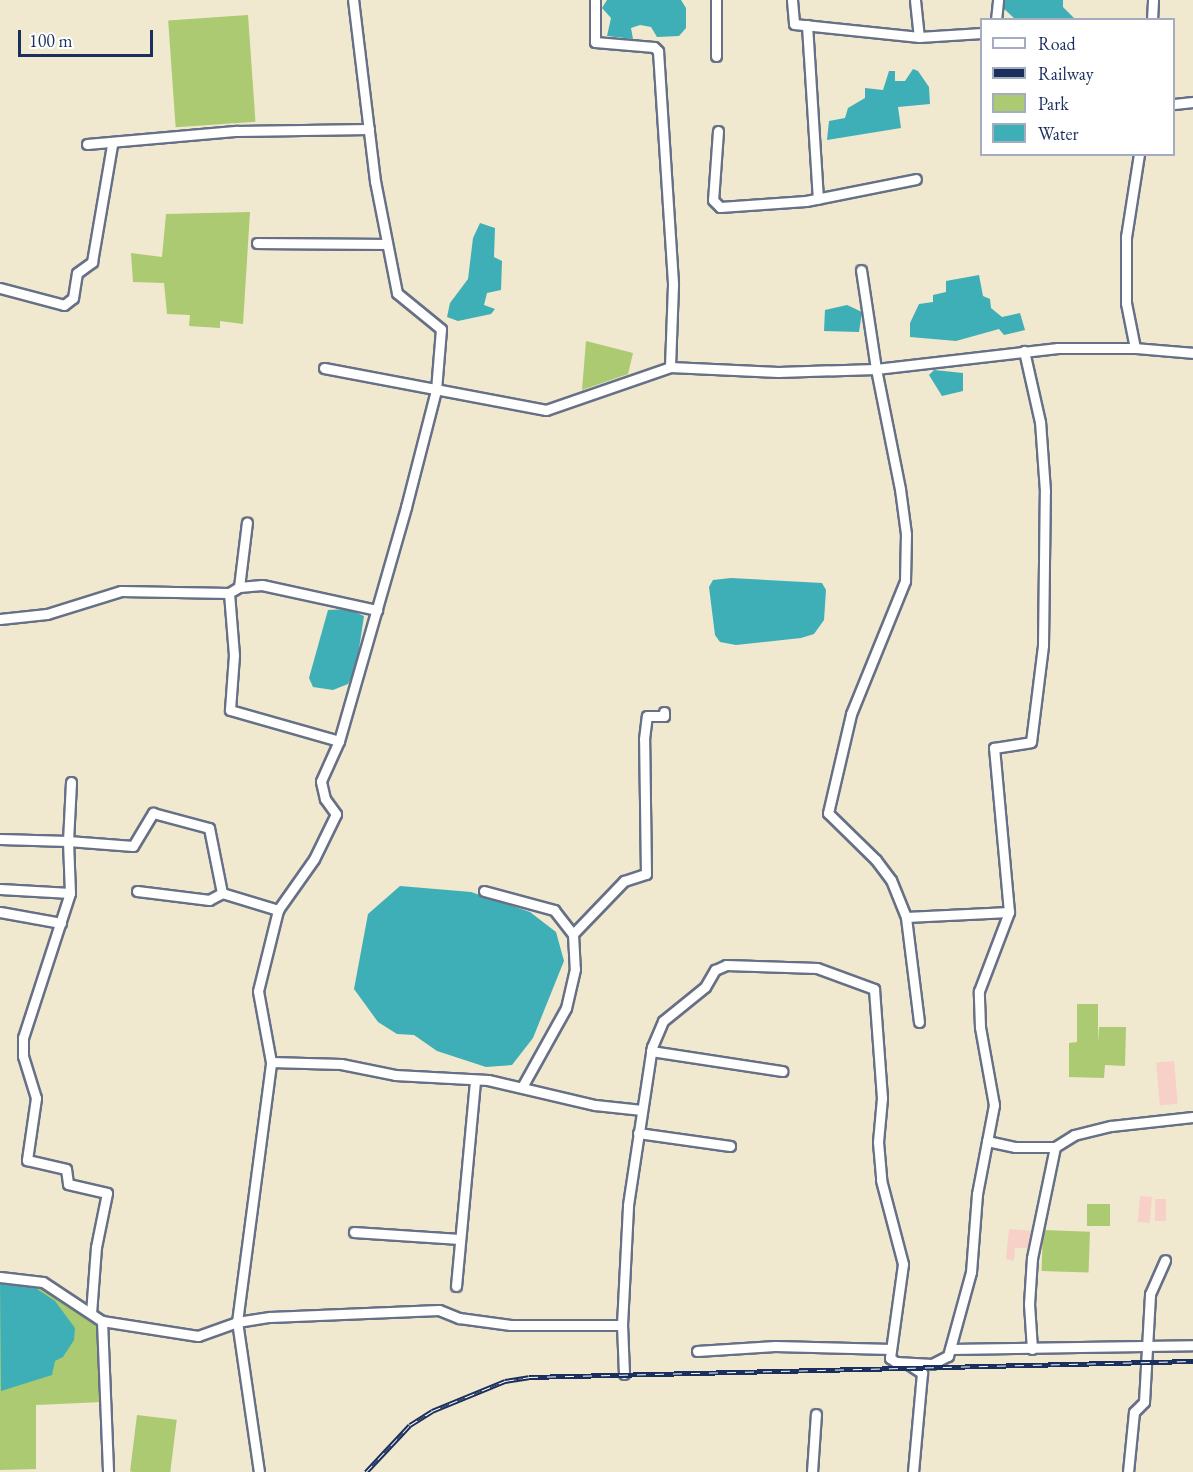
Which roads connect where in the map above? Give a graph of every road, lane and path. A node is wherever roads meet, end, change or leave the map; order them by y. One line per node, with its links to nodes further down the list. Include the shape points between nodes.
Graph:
1 (354, 0): 16 (street)
2 (595, 0): 30 (street, via 595,42 654,47 658,51 674,285)
3 (716, 0): 13 (street)
4 (792, 0): 10 (street, via 791,23)
5 (915, 0): 12 (street)
6 (998, 0): 8 (street)
7 (1153, 0): 9 (street)
8 (996, 18)
9 (1152, 18)
10 (807, 25): 12 (street); 22 (street)
11 (980, 33): 12 (street)
12 (919, 37)
13 (716, 56)
14 (1193, 102): 15 (street)
15 (1175, 104)
16 (369, 129): 19 (street, via 237,131); 24 (street)
17 (718, 131): 22 (street, via 715,205)
18 (87, 144): 19 (street)
19 (112, 145): 26 (street, via 92,262 77,273 73,298 64,305)
20 (1139, 156): 27 (street, via 1126,237 1126,303)
21 (916, 179): 22 (street)
22 (818, 198)
23 (257, 243): 24 (street)
24 (386, 244): 33 (street, via 399,296 441,329)
25 (861, 270): 32 (street)
26 (0, 288)
27 (1135, 348): 28 (street); 29 (street)
28 (1024, 351): 32 (street); 51 (street, via 1040,422 1045,491 1043,645 1031,742 994,748)
29 (1193, 354)
30 (670, 367): 32 (street, via 778,372); 33 (street, via 546,410)
31 (324, 368): 33 (street)
32 (876, 369): 52 (street, via 900,489 906,534 905,581 851,714 828,813 876,860 891,880)
33 (436, 390): 37 (street)
34 (247, 522): 35 (street)
35 (239, 587): 36 (street); 37 (street, via 262,585)
36 (230, 593): 38 (street, via 121,591 46,614); 40 (street, via 234,656 230,710)
37 (377, 610): 40 (street)
38 (0, 619)
39 (664, 712): 54 (street, via 664,716 647,716 644,739 646,874 624,881)
40 (339, 741): 49 (street, via 321,781 325,799 336,814 314,859)
41 (72, 782): 43 (street)
42 (0, 840): 43 (street)
43 (68, 841): 47 (street); 48 (street, via 133,846 153,813 209,828)
44 (0, 889): 47 (street)
45 (137, 891): 48 (street, via 208,900)
46 (484, 891): 54 (street, via 554,910)
47 (70, 893): 53 (street)
48 (222, 893): 49 (street)
49 (278, 910): 57 (street, via 258,991)
50 (0, 912): 53 (street)
51 (1009, 912): 52 (street); 64 (street, via 980,991 980,1027 994,1106)
52 (906, 917): 55 (street)
53 (61, 923): 72 (street, via 23,1038 23,1056 36,1098 27,1160 62,1167 68,1173 68,1184 107,1193 96,1247)
54 (573, 934): 60 (street, via 576,969 566,1008)
55 (919, 1022)
56 (651, 1051): 58 (street); 61 (street); 77 (street, via 663,1021 705,987 715,969 726,965 817,968 874,989 882,1098 878,1142 881,1180 903,1264)
57 (271, 1062): 59 (street, via 341,1064 395,1075); 74 (street)
58 (782, 1071)
59 (476, 1080): 60 (street); 68 (street)
60 (522, 1087): 61 (street, via 595,1105)
61 (642, 1110): 63 (street)
62 (1193, 1116): 66 (street, via 1111,1126 1074,1135)
63 (638, 1133): 65 (street); 75 (street, via 628,1205)
64 (987, 1142): 66 (street, via 1014,1147); 78 (street, via 976,1194 971,1272)
65 (730, 1146)
66 (1055, 1147): 79 (street, via 1032,1258)
67 (354, 1232): 68 (street)
68 (459, 1239): 71 (street)
69 (1165, 1260): 80 (street, via 1150,1294)
70 (0, 1277): 72 (street, via 43,1282)
71 (456, 1286)
72 (91, 1313): 73 (street)
73 (102, 1321): 74 (street, via 198,1336); 85 (street)
74 (237, 1322): 75 (street, via 318,1314 439,1310 459,1318 512,1325); 86 (street)
75 (622, 1324): 83 (street)
76 (1193, 1345): 80 (street)
77 (891, 1349): 81 (street, via 775,1346); 82 (street, via 892,1361)
78 (950, 1349): 79 (street); 82 (street, via 948,1356 932,1364)
79 (1032, 1349): 80 (street)
80 (1147, 1349): 89 (street, via 1144,1402 1134,1412)
81 (697, 1351)
82 (906, 1362): 88 (street, via 922,1373)
83 (624, 1374)
84 (816, 1414): 87 (street)
85 (108, 1472)
86 (259, 1472)
87 (812, 1472)
88 (913, 1472)
89 (1128, 1472)

